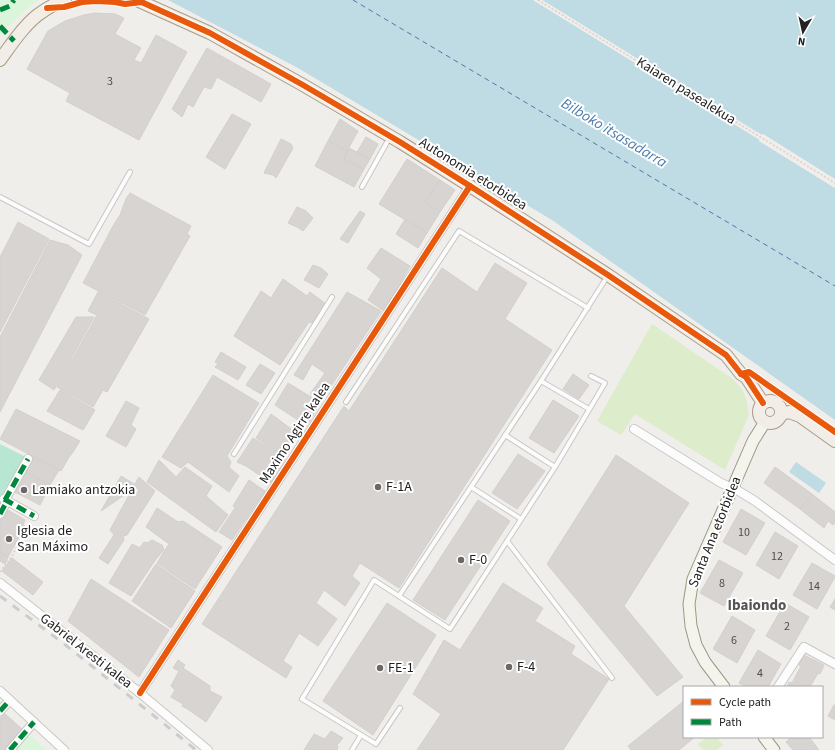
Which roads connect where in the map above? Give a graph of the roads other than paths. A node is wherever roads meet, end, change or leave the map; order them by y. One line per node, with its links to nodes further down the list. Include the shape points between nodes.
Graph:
1 (64, 0): 3 (main road, via 40,12 24,28)
2 (139, 1): 4 (main road, Autonomia etorbidea, via 217,37)
3 (0, 60)
4 (390, 137): 6 (lane); 7 (main road, Autonomia etorbidea)
5 (130, 172): 8 (lane, via 89,244)
6 (362, 186)
7 (470, 186): 9 (main road, Autonomia etorbidea); 40 (street, Maximo Agirre kalea)
8 (0, 197)
9 (608, 275): 11 (lane); 15 (main road, Autonomia etorbidea, via 726,355)
10 (332, 298): 22 (lane)
11 (588, 308): 13 (lane); 14 (lane, via 459,231)
12 (591, 376): 16 (lane, via 605,383)
13 (541, 381): 16 (lane); 20 (lane)
14 (346, 402)
15 (763, 403): 17 (main road, via 769,400 775,402 780,406); 18 (main road, via 759,413)
16 (589, 409): 24 (lane)
17 (781, 414): 18 (main road, via 775,422); 21 (main road, via 789,412 800,416)
18 (765, 422): 26 (street, Santa Ana etorbidea, via 753,441)
19 (634, 429): 26 (street)
20 (505, 435): 24 (lane); 25 (lane)
21 (835, 441)
22 (234, 454)
23 (28, 459): 27 (street)
24 (555, 467): 30 (lane)
25 (471, 487): 30 (lane); 34 (lane)
26 (732, 488): 32 (street); 37 (street, Santa Ana etorbidea, via 693,579 689,604 696,645)
27 (5, 500): 28 (street); 29 (street)
28 (0, 514)
29 (34, 516)
30 (521, 519): 31 (lane)
31 (507, 541): 34 (lane, via 450,629); 36 (lane)
32 (835, 560)
33 (0, 583): 40 (street, Gabriel Aresti kalea)
34 (399, 596): 45 (lane, via 374,580 302,699)
35 (835, 664): 38 (street, via 804,647)
36 (612, 678)
37 (723, 686)
38 (779, 686)
39 (0, 691): 41 (street)
40 (140, 693): 49 (street, Gabriel Aresti kalea)
41 (10, 700): 43 (street); 44 (street)
42 (400, 708): 45 (lane, via 376,744)
43 (0, 711)
44 (34, 722): 47 (street); 48 (street)
45 (361, 735): 50 (lane)
46 (765, 738): 51 (street)
47 (10, 750)
48 (64, 750)
49 (208, 750)
50 (352, 750)
51 (774, 750)

